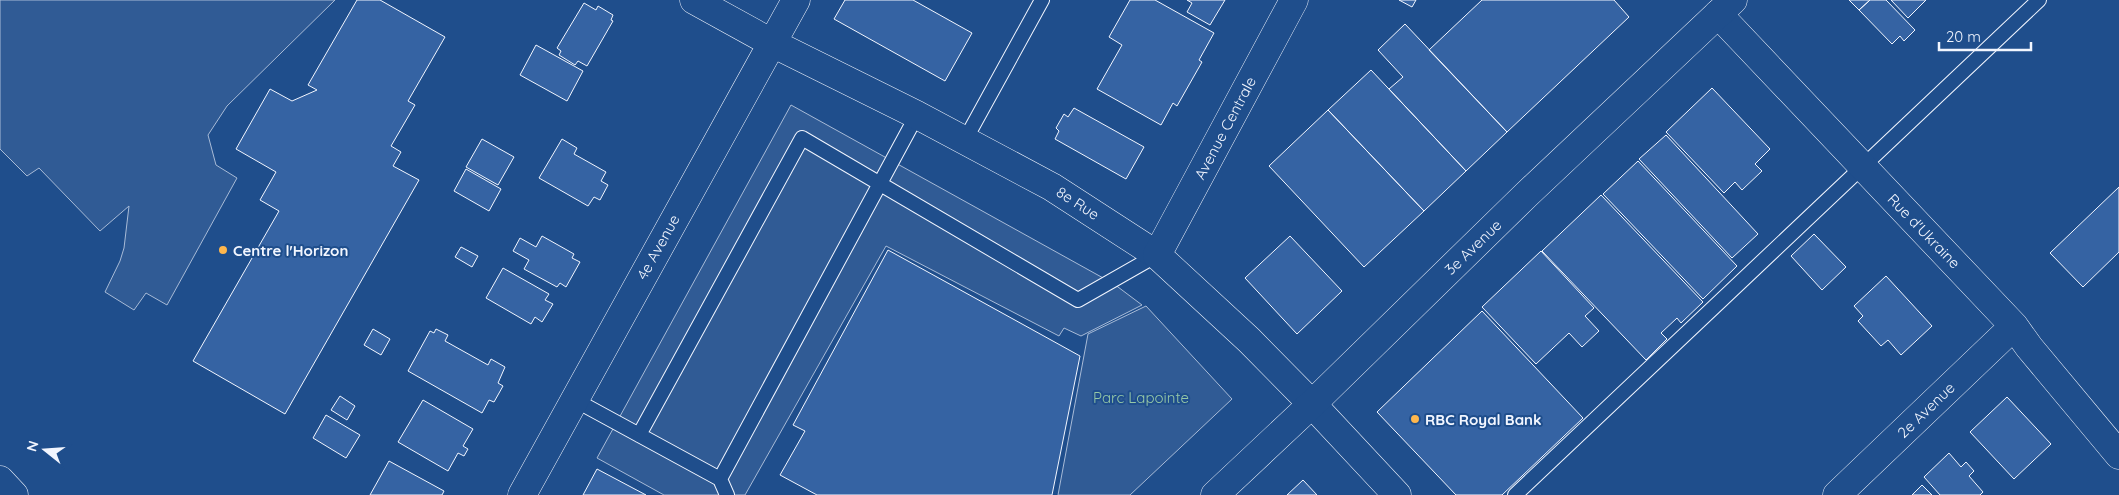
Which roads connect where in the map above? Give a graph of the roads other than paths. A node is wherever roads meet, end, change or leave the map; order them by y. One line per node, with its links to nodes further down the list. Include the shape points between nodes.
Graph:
1 (694, 0): 7 (street, 8e Rue)
2 (796, 0): 7 (street, 4e Avenue)
3 (1042, 0): 9 (lane)
4 (1294, 0): 12 (street, Avenue Centrale)
5 (2039, 0): 10 (lane)
6 (1726, 7): 10 (street, Rue d'Ukraine); 15 (street, 3e Avenue, via 1526,195)
7 (772, 44): 8 (street, 8e Rue); 14 (street, 4e Avenue)
8 (917, 115): 9 (street, 8e Rue); 11 (lane)
9 (965, 140): 12 (street, 8e Rue, via 1052,187)
10 (1864, 167): 13 (street, Rue d'Ukraine); 25 (lane)
11 (881, 183): 12 (lane, via 1078,300); 16 (lane, via 802,138); 18 (lane)
12 (1157, 255): 15 (street, 8e Rue)
13 (2014, 326): 17 (street, Rue d'Ukraine); 26 (street, 2e Avenue)
14 (575, 400): 16 (lane); 21 (street, 4e Avenue)
15 (1312, 404): 23 (street, 3e Avenue); 24 (street, 8e Rue)
16 (639, 436): 18 (lane)
17 (2119, 455)
18 (720, 479): 22 (lane)
19 (0, 480): 20 (street)
20 (14, 495)
21 (522, 495)
22 (727, 495)
23 (1215, 495)
24 (1397, 495)
25 (1515, 495)
26 (1837, 495)

